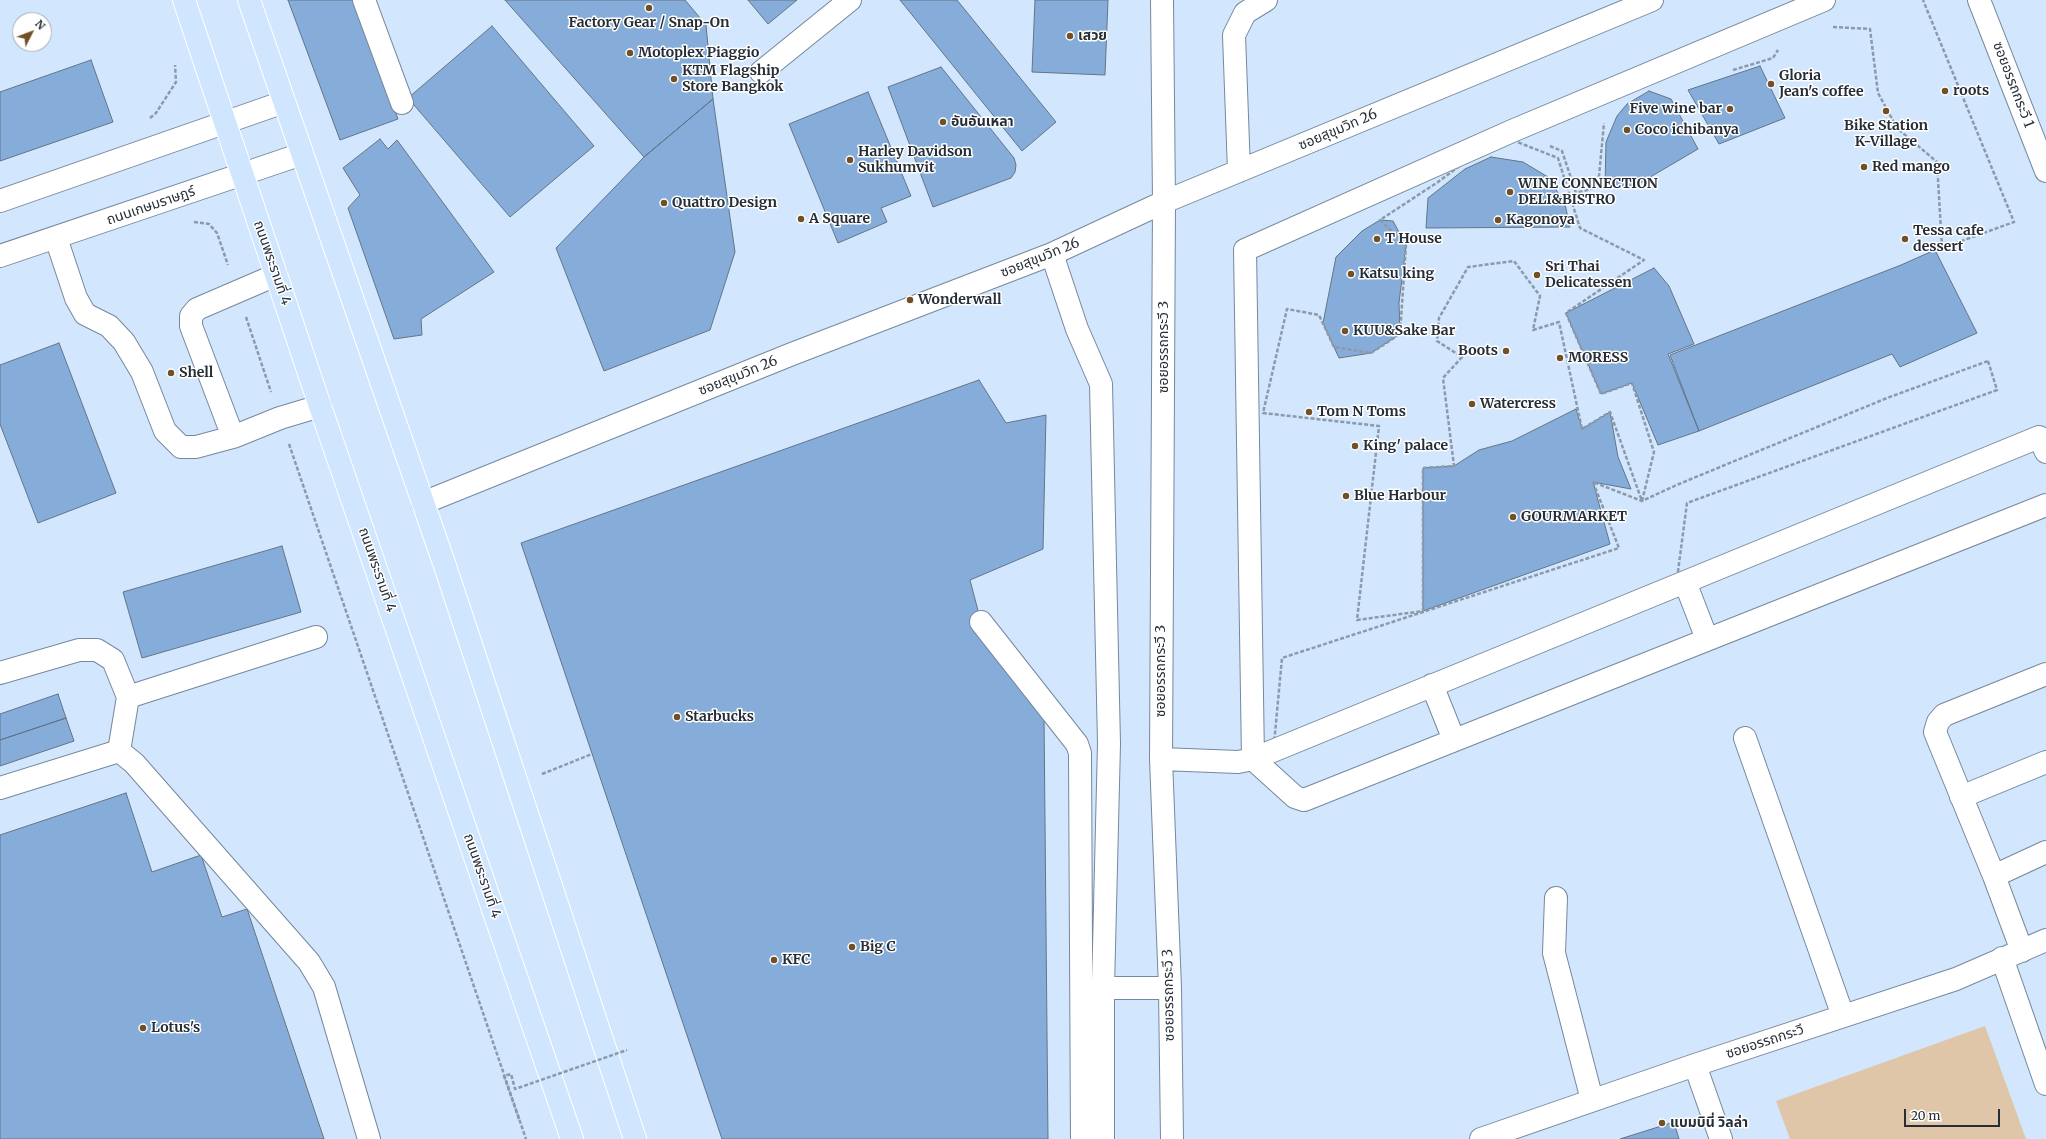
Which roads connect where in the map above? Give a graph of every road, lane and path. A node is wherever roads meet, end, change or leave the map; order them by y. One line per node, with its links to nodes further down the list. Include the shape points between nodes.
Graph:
1 (184, 0): 21 (main road, ถนนพระรามที่ 4)
2 (249, 0): 17 (main road)
3 (364, 0): 18 (street)
4 (850, 0): 15 (street)
5 (1162, 0): 28 (street, ซอยอรรถกระวี 3)
6 (1266, 0): 24 (street, via 1245,13 1234,35)
7 (1652, 0): 11 (street, ซอยสุขุมวิท 26)
8 (1824, 0): 22 (street)
9 (1923, 0): 12 (path, via 2014,222 1942,248 1937,162 1897,128 1878,92 1870,29)
10 (1979, 0): 25 (street, ซอยอรรถกระวี 1)
11 (1624, 5): 24 (street, ซอยสุขุมวิท 26)
12 (1832, 27)
13 (1782, 46): 16 (path, via 1773,58)
14 (175, 63): 19 (path, via 176,82 156,113)
15 (761, 72)
16 (1728, 72)
17 (284, 102): 21 (street); 23 (main road)
18 (402, 103)
19 (145, 121)
20 (1604, 121): 22 (path, via 1598,187 1576,193 1562,151)
21 (224, 122): 26 (main road, ถนนพระรามที่ 4); 27 (street)
22 (1512, 131): 55 (street, via 1245,250)
23 (302, 154): 26 (street, ถนนเกษมราษฎร์); 40 (main road)
24 (1239, 171): 28 (street, ซอยสุขุมวิท 26)
25 (2046, 171)
26 (242, 174): 30 (street, ถนนเกษมราษฎร์); 33 (main road, ถนนพระรามที่ 4)
27 (0, 201)
28 (1164, 202): 31 (street, ซอยสุขุมวิท 26); 54 (street, ซอยอรรถกระวี 3)
29 (189, 224): 34 (path, via 209,224 217,233)
30 (56, 238): 32 (street, ถนนเกษมราษฎร์); 37 (street, via 76,298 85,314 109,326 124,342 142,372 165,431 181,448 196,447)
31 (1052, 254): 40 (street, ซอยสุขุมวิท 26, via 792,354); 65 (street, via 1078,329 1101,384 1109,744)
32 (0, 256)
33 (276, 275): 34 (street); 35 (main road, ถนนพระรามที่ 4)
34 (237, 292): 36 (path); 37 (street, via 197,309 191,316 191,326)
35 (320, 406): 36 (street); 75 (main road, ถนนพระรามที่ 4)
36 (280, 418): 37 (street); 72 (path)
37 (233, 437)
38 (2046, 452): 42 (street, via 2039,437)
39 (1642, 501): 39 (path, via 1887,398 1988,361 1997,390 1687,503 1677,579 1274,744 1282,658 1619,548 1593,482); 39 (path, via 1610,412 1582,429 1559,322 1533,330 1540,296 1514,261 1468,267 1439,318 1438,341 1462,357 1442,378 1454,466 1423,468 1423,611 1357,620 1379,426 1263,413 1286,309 1320,315 1334,347 1371,353 1400,334 1406,245 1380,220 1473,156 1507,138 1558,158 1580,228 1644,260 1566,314 1601,394 1632,383 1654,452)
40 (423, 503): 76 (main road)
41 (2046, 505): 45 (street)
42 (1685, 582): 45 (street); 48 (street)
43 (981, 622): 77 (street, via 1077,744 1080,753)
44 (316, 637): 49 (street)
45 (1707, 639): 51 (street)
46 (0, 673): 49 (street, via 79,650 97,650 113,660)
47 (2046, 674): 59 (street, via 1944,715 1938,722 1936,732)
48 (1432, 685): 51 (street); 55 (street)
49 (128, 697): 52 (street)
50 (1745, 738): 67 (street)
51 (1454, 740): 55 (street, via 1304,800 1295,797)
52 (119, 751): 58 (street); 73 (street, via 134,762 309,962 324,987)
53 (592, 754): 57 (path)
54 (1161, 759): 55 (street, via 1238,762); 66 (street, ซอยอรรถกระวี 3)
55 (1254, 759)
56 (2046, 762): 59 (street)
57 (539, 776)
58 (0, 788)
59 (1961, 797): 61 (street)
60 (2046, 852): 61 (street)
61 (1994, 876): 64 (street)
62 (1556, 898): 71 (street, via 1554,953)
63 (2046, 940): 64 (street, ซอยอรรถกระวี)
64 (2012, 955): 67 (street, ซอยอรรถกระวี, via 1956,979); 70 (street)
65 (1103, 988): 66 (street); 78 (street)
66 (1170, 988): 79 (street, ซอยอรรถกระวี 3)
67 (1843, 1016): 69 (street, ซอยอรรถกระวี)
68 (627, 1050): 72 (path, bridge, via 515,1089 511,1074 504,1076)
69 (1695, 1064): 71 (street, ซอยอรรถกระวี); 81 (street)
70 (2046, 1084)
71 (1592, 1100): 80 (street, ซอยอรรถกระวี)
72 (519, 1120): 74 (path)
73 (370, 1139)
74 (526, 1139)
75 (572, 1139)
76 (635, 1139)
77 (1082, 1139)
78 (1103, 1139)
79 (1172, 1139)
80 (1481, 1139)
81 (1720, 1139)

